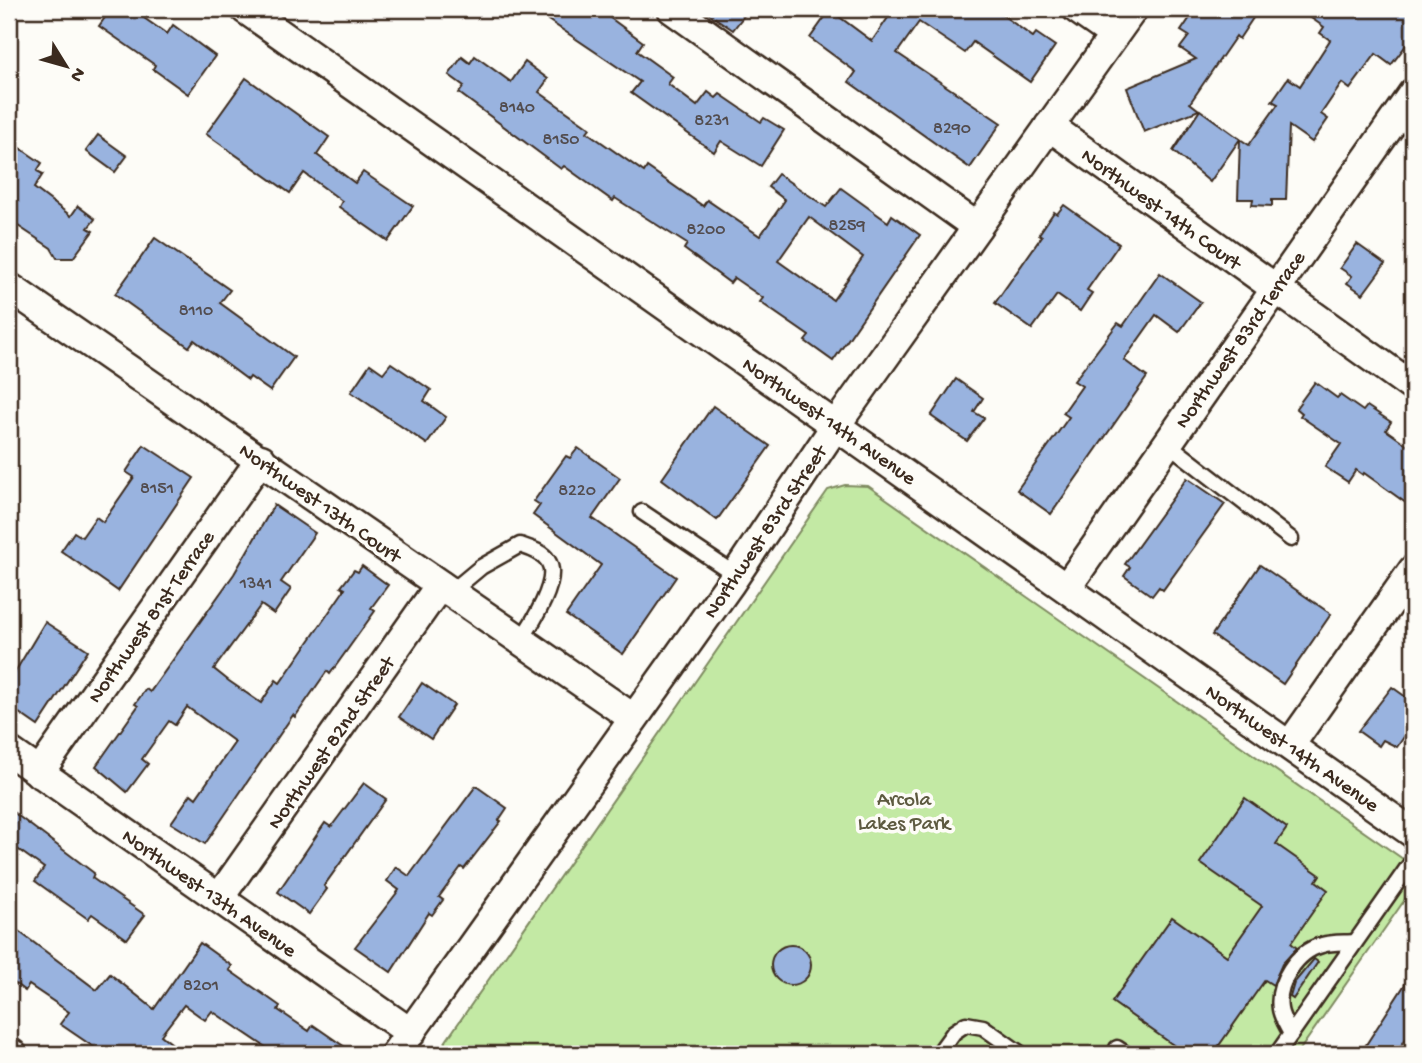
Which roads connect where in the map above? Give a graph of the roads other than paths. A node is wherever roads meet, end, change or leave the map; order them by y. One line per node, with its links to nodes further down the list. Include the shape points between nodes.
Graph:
1 (245, 9): 12 (street, Northwest 14th Avenue)
2 (672, 9): 8 (street)
3 (1077, 9): 5 (street)
4 (1133, 9): 5 (street, Northwest 83rd Street)
5 (1114, 35): 7 (street, Northwest 83rd Street)
6 (1413, 93): 10 (street, Northwest 83rd Terrace)
7 (1049, 126): 8 (street, Northwest 83rd Street); 10 (street, Northwest 14th Court)
8 (977, 227): 12 (street, Northwest 83rd Street)
9 (9, 287): 14 (street, Northwest 13th Court)
10 (1274, 289): 11 (street, Northwest 14th Court); 13 (street, Northwest 83rd Terrace)
11 (1413, 387)
12 (836, 425): 18 (street, Northwest 83rd Street); 19 (street, Northwest 14th Avenue)
13 (1167, 443): 16 (lane); 19 (street, Northwest 83rd Terrace)
14 (261, 459): 20 (street, Northwest 13th Court); 25 (street, Northwest 81st Terrace)
15 (642, 512): 18 (lane)
16 (1291, 539)
17 (1413, 570): 23 (street)
18 (736, 575): 22 (street, Northwest 83rd Street)
19 (1067, 587): 23 (street, Northwest 14th Avenue)
20 (446, 589): 21 (street, Northwest 13th Court); 21 (lane, via 500,554 520,545 533,549 548,561 552,574 545,598); 28 (street, Northwest 82nd Street)
21 (520, 640): 22 (street, Northwest 13th Court)
22 (633, 718): 31 (street, Northwest 83rd Street)
23 (1290, 745): 26 (street, Northwest 14th Avenue)
24 (9, 751): 25 (street, Northwest 13th Avenue)
25 (39, 773): 28 (street, Northwest 13th Avenue)
26 (1413, 833)
27 (1413, 860): 29 (lane)
28 (219, 898): 31 (street, Northwest 13th Avenue)
29 (1355, 942): 30 (lane); 30 (lane, via 1312,948 1292,969 1279,998)
30 (1291, 1034): 34 (lane)
31 (405, 1047)
32 (939, 1054): 33 (lane, via 954,1032 966,1024 983,1027)
33 (1021, 1054)
34 (1277, 1054)

